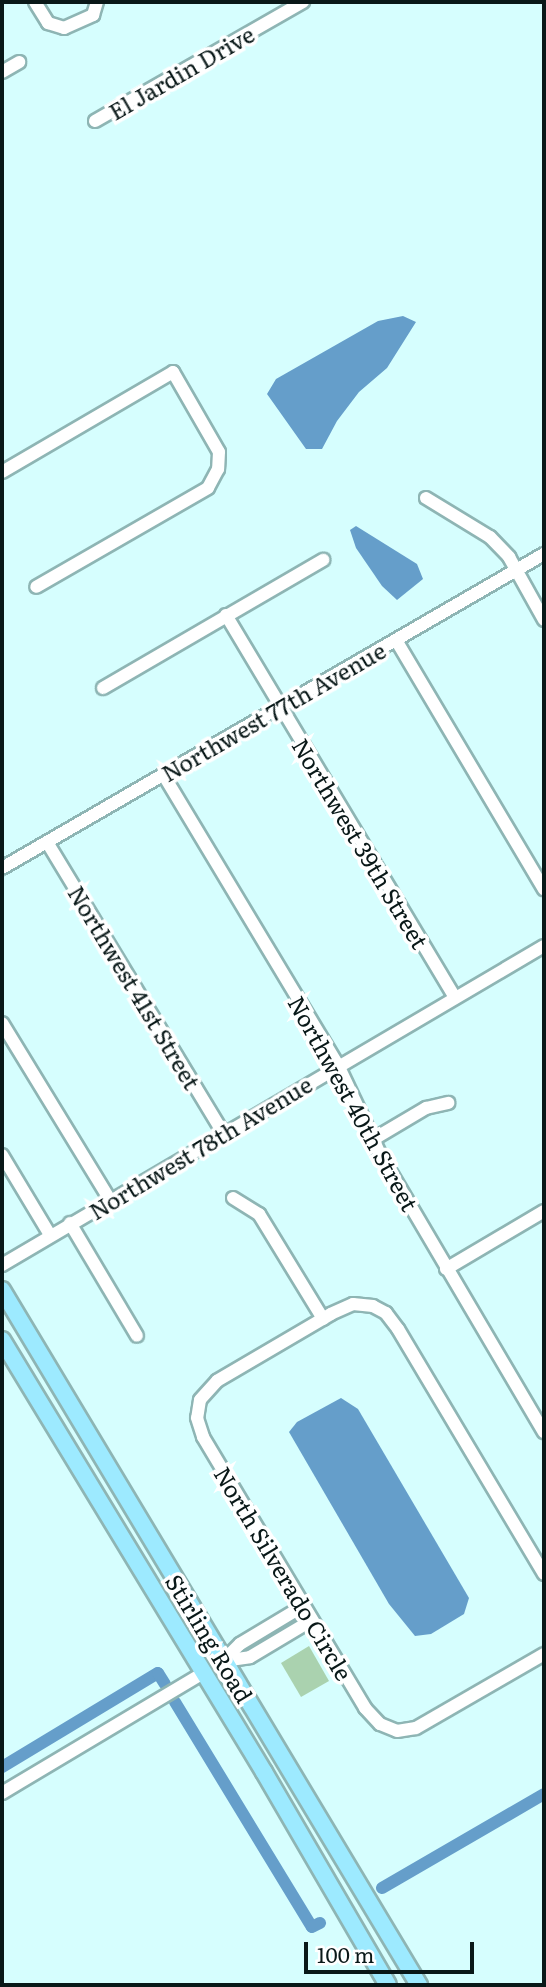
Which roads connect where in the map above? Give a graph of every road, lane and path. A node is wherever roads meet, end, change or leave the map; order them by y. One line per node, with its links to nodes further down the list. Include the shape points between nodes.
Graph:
1 (35, 2): 2 (street, via 48,23 64,28 93,15)
2 (97, 2)
3 (303, 2): 6 (street, El Jardin Drive)
4 (19, 62): 5 (street)
5 (2, 72)
6 (94, 121)
7 (2, 471): 12 (street, via 173,372 219,452 218,469 208,488)
8 (426, 498): 11 (street, via 490,537)
9 (544, 554): 11 (street, Northwest 77th Avenue)
10 (323, 560): 13 (street)
11 (516, 572): 14 (street); 15 (street, Northwest 77th Avenue)
12 (36, 587)
13 (226, 615): 16 (street); 17 (street, Northwest 39th Street)
14 (544, 620)
15 (396, 640): 17 (street, Northwest 77th Avenue); 21 (street)
16 (103, 688)
17 (278, 707): 18 (street, Northwest 77th Avenue); 23 (street, Northwest 39th Street)
18 (163, 774): 19 (street, Northwest 77th Avenue); 25 (street, Northwest 40th Street)
19 (47, 842): 20 (street, Northwest 77th Avenue); 27 (street, Northwest 41st Street)
20 (2, 868)
21 (544, 889)
22 (544, 946): 23 (street, Northwest 78th Avenue)
23 (455, 998): 25 (street, Northwest 78th Avenue)
24 (2, 1023): 31 (street)
25 (338, 1065): 27 (street, Northwest 78th Avenue); 28 (street, Northwest 40th Street)
26 (448, 1103): 28 (street, via 426,1108)
27 (223, 1133): 31 (street, Northwest 78th Avenue)
28 (372, 1140): 36 (street, Northwest 40th Street)
29 (2, 1155): 34 (street)
30 (233, 1198): 38 (street, via 261,1217)
31 (110, 1200): 33 (street, Northwest 78th Avenue)
32 (544, 1211): 36 (street)
33 (70, 1223): 34 (street, Northwest 78th Avenue); 39 (street)
34 (50, 1235): 35 (street, Northwest 78th Avenue)
35 (2, 1265)
36 (446, 1269): 41 (street, Northwest 40th Street)
37 (2, 1290): 47 (main road, Stirling Road)
38 (323, 1319): 42 (street, via 352,1304 386,1313); 43 (street, North Silverado Circle, via 217,1381 199,1405 197,1423)
39 (137, 1336)
40 (2, 1340): 45 (main road, Stirling Road)
41 (544, 1432)
42 (544, 1574)
43 (303, 1606): 44 (street, North Silverado Circle); 47 (street, via 240,1644)
44 (312, 1620): 46 (street, North Silverado Circle, via 370,1715 391,1730 422,1725); 47 (street, via 250,1657)
45 (187, 1646): 47 (main road, via 207,1659); 48 (main road, Stirling Road)
46 (544, 1654)
47 (223, 1661): 51 (main road, Stirling Road)
48 (204, 1674): 49 (street); 50 (main road, Stirling Road)
49 (2, 1793)
50 (310, 1852): 51 (main road); 52 (main road, Stirling Road)
51 (346, 1864): 53 (main road, Stirling Road)
52 (388, 1985)
53 (419, 1985)

